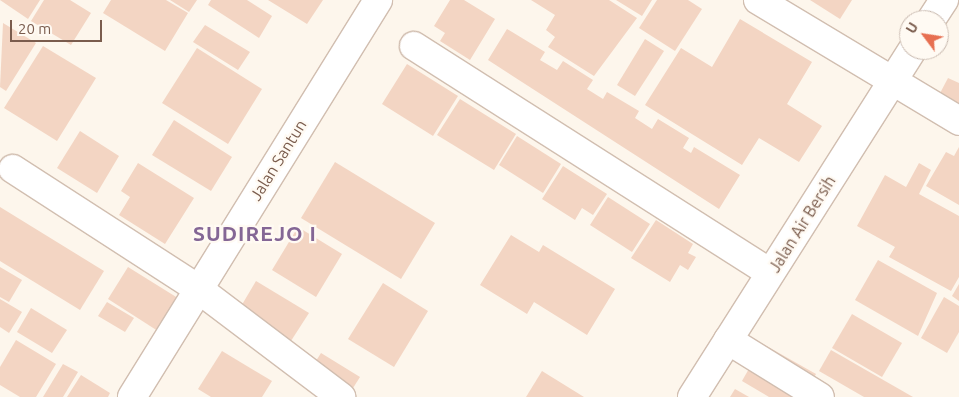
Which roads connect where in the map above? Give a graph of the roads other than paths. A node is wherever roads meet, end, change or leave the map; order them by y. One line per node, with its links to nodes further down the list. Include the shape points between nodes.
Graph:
1 (378, 0): 9 (street, Jalan Santun)
2 (758, 0): 5 (street)
3 (414, 46): 8 (street)
4 (906, 60): 5 (street, Jalan Air Bersih)
5 (893, 81): 6 (street); 8 (street, Jalan Air Bersih)
6 (959, 121)
7 (13, 170): 9 (street)
8 (770, 273): 10 (street, Jalan Air Bersih)
9 (197, 288): 12 (street, Jalan Santun); 13 (street)
10 (728, 340): 11 (street, Jalan Air Bersih); 14 (street)
11 (698, 395)
12 (132, 397)
13 (341, 397)
14 (820, 397)

